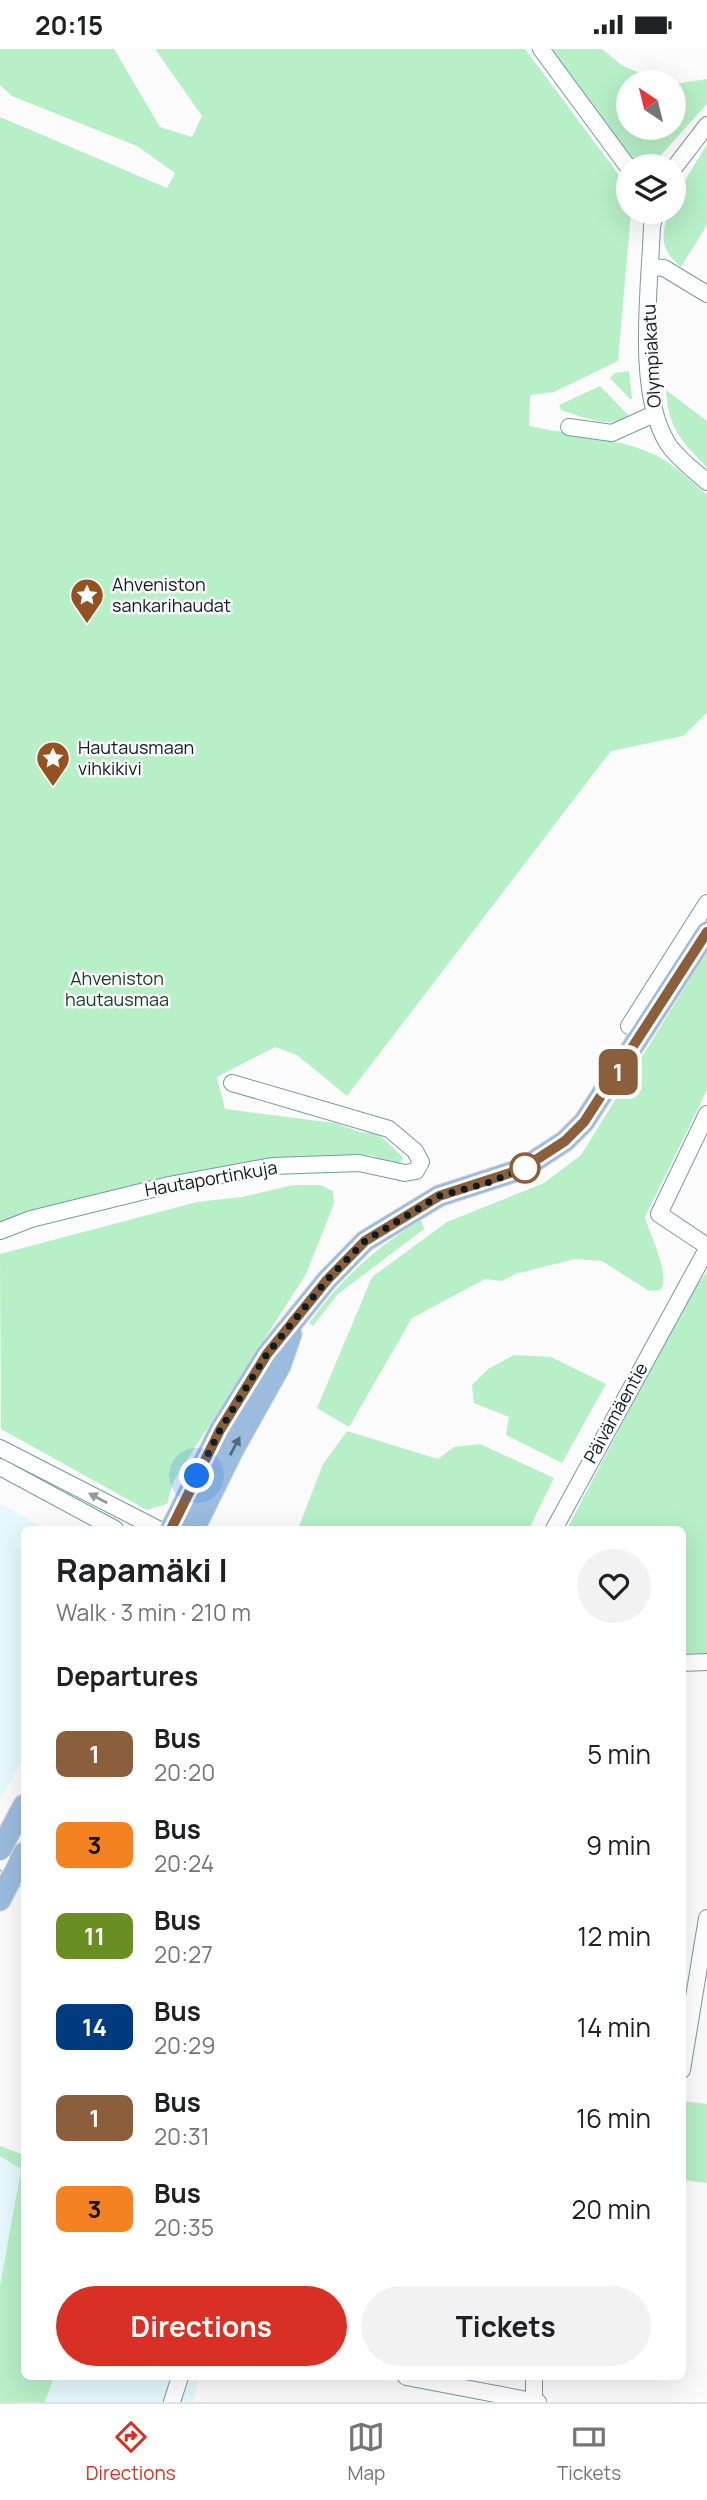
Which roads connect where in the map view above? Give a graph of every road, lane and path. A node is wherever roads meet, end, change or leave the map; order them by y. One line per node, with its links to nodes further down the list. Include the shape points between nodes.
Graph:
1 (541, 49): 3 (street)
2 (707, 125): 4 (street)
3 (618, 154)
4 (685, 154)
5 (655, 224): 6 (street, Olympiakatu)
6 (650, 267): 7 (street, via 664,268); 8 (street, Olympiakatu)
7 (707, 294)
8 (654, 414): 9 (street, via 612,433); 10 (street, Olympiakatu, via 669,446)
9 (569, 427)
10 (707, 482)
11 (707, 903): 13 (street)
12 (707, 932): 18 (main road, via 584,1122 565,1141 522,1169 439,1196 385,1227 327,1280)
13 (629, 1026)
14 (232, 1083): 16 (street, Hautaportinkuja, via 389,1129 421,1162 416,1171 405,1173 359,1163 272,1166 169,1185)
15 (707, 1114): 17 (street, via 659,1214)
16 (0, 1231)
17 (707, 1247): 25 (street, Päivämäentie)
18 (293, 1325): 23 (main road, via 267,1354 220,1430); 24 (main road, one-way to 18, via 280,1366)
19 (0, 1448): 22 (street, one-way to 19)
20 (0, 1467): 21 (street)
21 (109, 1526)
22 (152, 1526)
23 (172, 1526)
24 (195, 1526)
25 (556, 1526)
26 (686, 1663): 27 (street)
27 (707, 1663)
28 (21, 1811): 29 (main road)
29 (0, 1850)
30 (16, 1865): 31 (main road)
31 (0, 1900)
32 (707, 1918): 33 (street)
33 (686, 2046)
34 (179, 2380): 37 (street)
35 (421, 2380): 38 (street)
36 (534, 2380): 38 (street)
37 (171, 2401)
38 (535, 2402)

